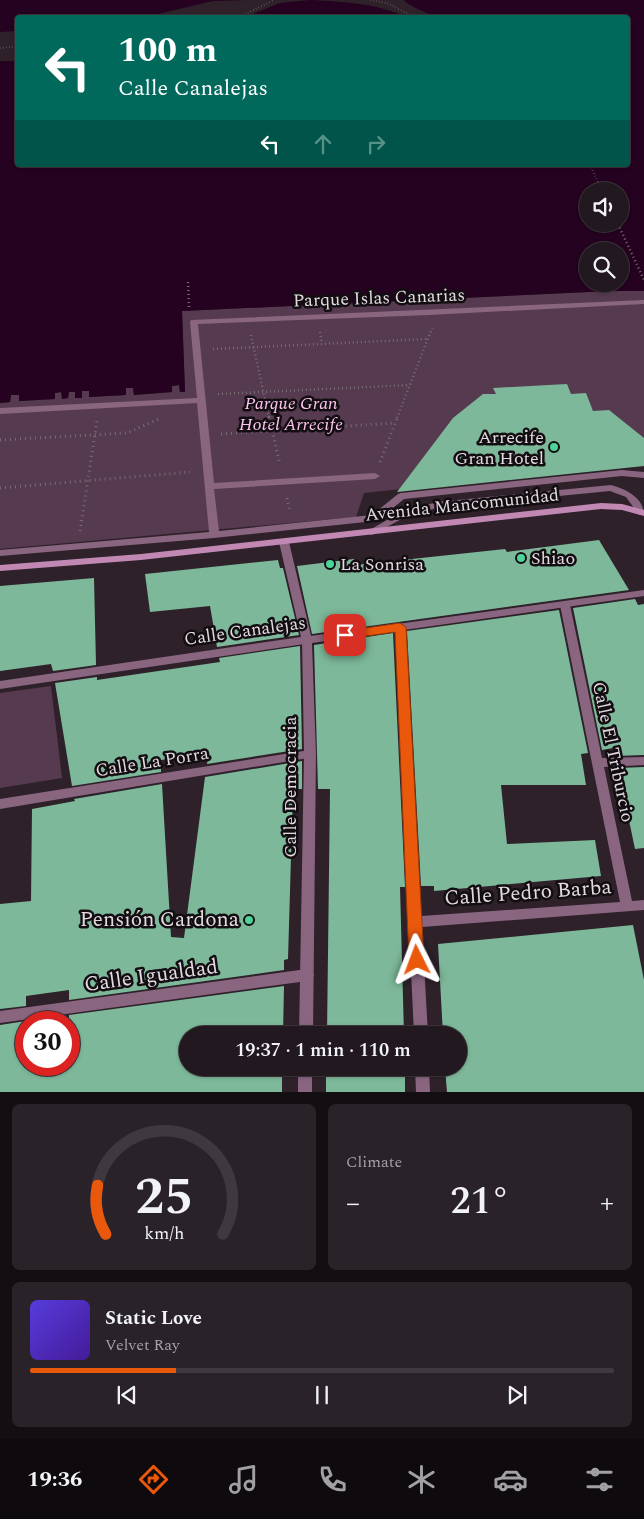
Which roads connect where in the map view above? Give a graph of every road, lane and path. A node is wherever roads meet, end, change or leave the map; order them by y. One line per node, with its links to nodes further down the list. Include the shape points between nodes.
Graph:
1 (274, 0): 3 (path)
2 (370, 0): 4 (path, via 387,3)
3 (241, 15)
4 (410, 15)
5 (15, 46): 6 (path)
6 (0, 48)
7 (591, 167): 8 (path)
8 (598, 182)
9 (622, 232): 10 (path)
10 (644, 280)
11 (188, 282): 15 (path, via 190,315)
12 (644, 302): 13 (street, Parque Islas Canarias)
13 (437, 313): 14 (street, Parque Islas Canarias); 16 (path)
14 (248, 320): 15 (street, Parque Islas Canarias); 17 (path)
15 (194, 322): 18 (street)
16 (427, 338): 17 (path); 19 (path)
17 (254, 346): 18 (path); 20 (path)
18 (196, 349): 21 (street)
19 (410, 385): 20 (path); 25 (path)
20 (264, 392): 21 (path); 26 (path)
21 (202, 397): 22 (street); 27 (street)
22 (100, 406): 23 (street); 28 (path)
23 (0, 411)
24 (160, 419): 28 (path, via 127,433)
25 (395, 423): 26 (path); 32 (path)
26 (272, 431): 27 (path); 34 (path)
27 (205, 435): 30 (street)
28 (95, 436): 29 (path); 33 (path)
29 (0, 440)
30 (208, 470): 33 (path); 35 (street)
31 (644, 475): 38 (street, via 622,473 401,496 375,518)
32 (375, 476): 34 (street)
33 (88, 481): 36 (path); 42 (path)
34 (283, 482): 35 (street); 38 (path)
35 (210, 486): 40 (street)
36 (0, 488)
37 (643, 513): 39 (main road, Avenida Mancomunidad, via 622,507 600,506); 39 (street, via 629,495 610,488 437,505 404,514)
38 (293, 527): 40 (street)
39 (371, 532): 41 (main road, Avenida Mancomunidad)
40 (214, 535): 42 (street)
41 (284, 542): 44 (main road, Avenida Mancomunidad); 48 (street, Calle Democracia)
42 (77, 546): 43 (street)
43 (0, 552)
44 (0, 568)
45 (644, 593): 46 (street, Calle Canalejas)
46 (565, 605): 47 (street, Calle Canalejas); 52 (street, Calle El Triburcio)
47 (400, 627): 48 (street, Calle Canalejas); 56 (street)
48 (307, 640): 49 (street, Calle Canalejas); 50 (street, Calle Democracia)
49 (0, 685)
50 (310, 754): 53 (street, Calle La Porra); 57 (street, Calle Democracia)
51 (644, 761): 52 (street)
52 (597, 763): 55 (street, Calle El Triburcio)
53 (0, 804)
54 (644, 905): 55 (street, Calle Pedro Barba)
55 (627, 906): 56 (street, Calle Pedro Barba)
56 (415, 922): 60 (street)
57 (307, 975): 58 (street, Calle Igualdad); 59 (street, Calle Democracia)
58 (0, 1017)
59 (306, 1026)
60 (420, 1026)
61 (305, 1076): 63 (street)
62 (423, 1076): 64 (street)
63 (305, 1092)
64 (424, 1092)

